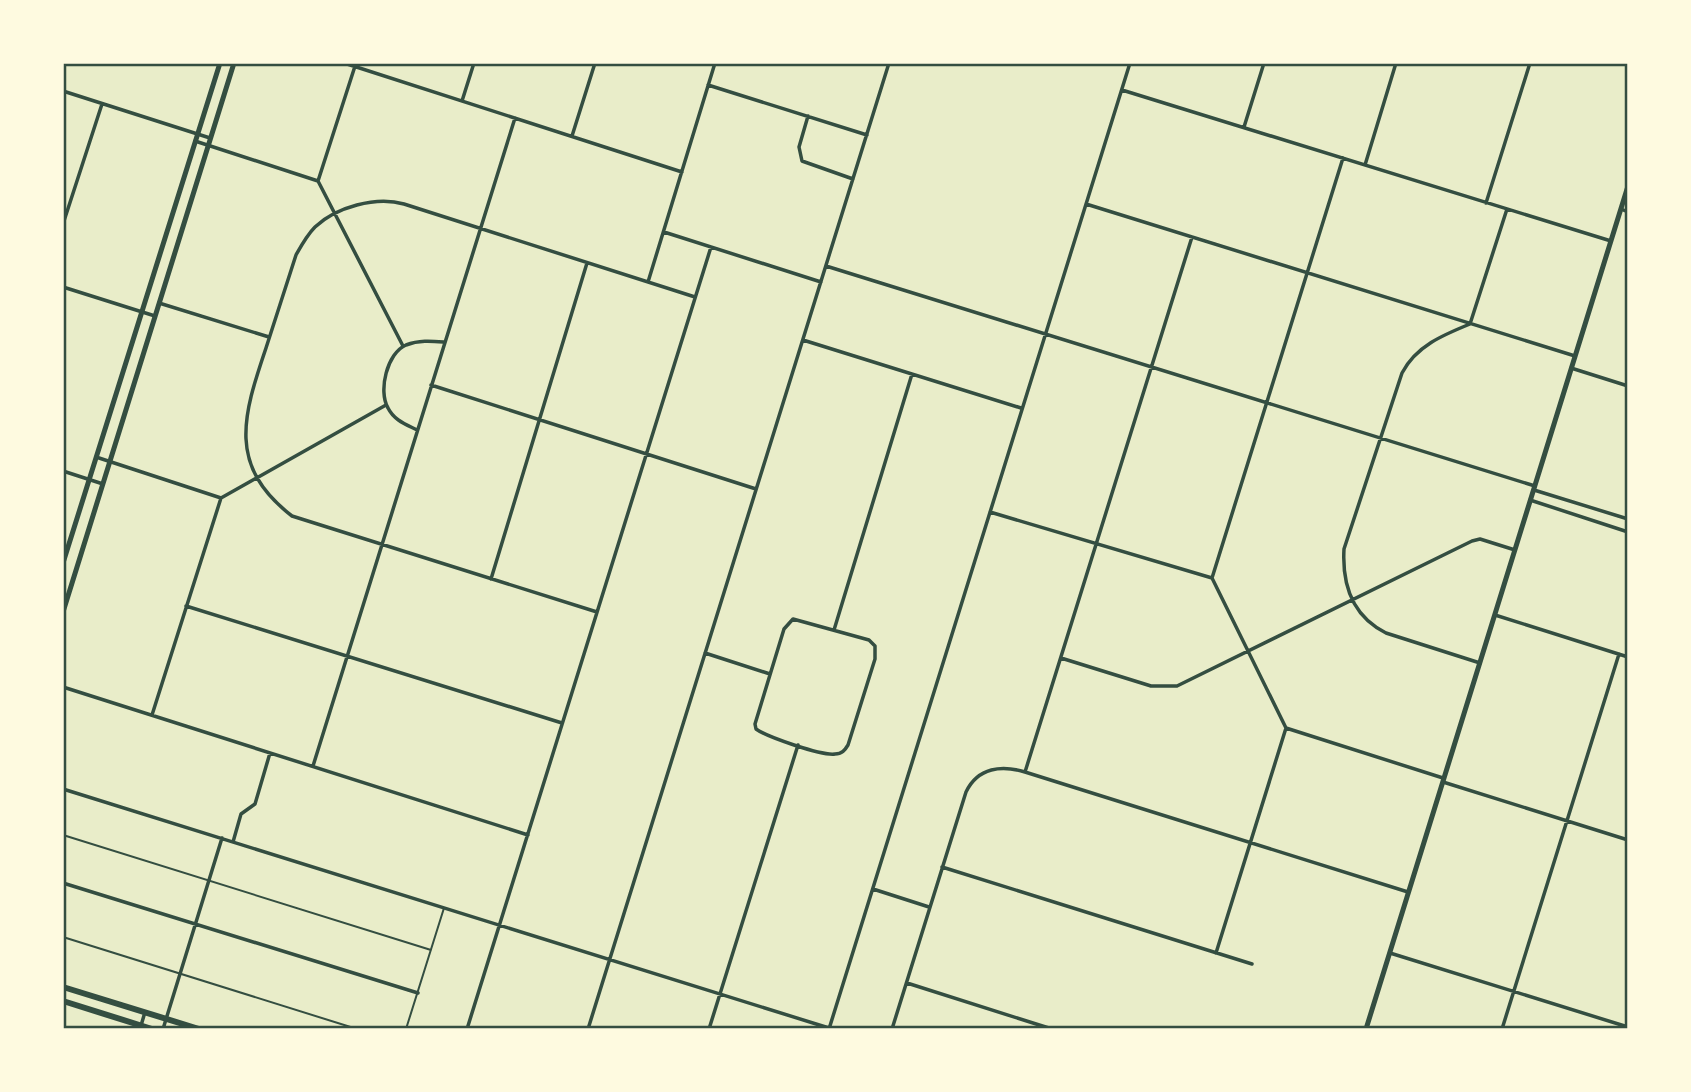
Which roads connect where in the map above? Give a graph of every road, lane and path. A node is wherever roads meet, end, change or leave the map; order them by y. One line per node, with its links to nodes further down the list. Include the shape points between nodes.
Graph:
1 (220, 63): 21 (main road)
2 (234, 63): 24 (main road)
3 (344, 63): 12 (street)
4 (474, 63): 16 (street)
5 (595, 63): 23 (street)
6 (715, 63): 13 (street)
7 (889, 63): 22 (street)
8 (1130, 63): 14 (street)
9 (1264, 63): 20 (street)
10 (1396, 63): 28 (street)
11 (1530, 63): 33 (street)
12 (355, 65): 16 (street); 31 (street)
13 (708, 85): 18 (street); 29 (street)
14 (1122, 90): 20 (street); 34 (street)
15 (63, 91): 17 (street)
16 (462, 101): 19 (street)
17 (102, 104): 21 (street); 39 (street)
18 (808, 116): 22 (street); 30 (street, via 799,147 802,161)
19 (514, 118): 23 (street); 40 (street)
20 (1244, 127): 27 (street)
21 (197, 134): 24 (street); 25 (main road)
22 (867, 135): 30 (street)
23 (572, 136): 29 (street)
24 (211, 138): 26 (main road)
25 (195, 141): 26 (street); 53 (main road)
26 (208, 145): 31 (street); 52 (main road)
27 (1343, 158): 28 (street); 47 (street)
28 (1364, 165): 33 (street)
29 (682, 172): 41 (street)
30 (853, 179): 46 (street)
31 (318, 181): 38 (street)
32 (1628, 186): 36 (main road)
33 (1486, 203): 35 (street)
34 (1086, 204): 42 (street); 56 (street)
35 (1507, 209): 43 (street); 55 (street)
36 (1621, 209): 37 (street); 43 (main road)
37 (1628, 212)
38 (336, 214): 40 (street, via 369,202 393,201); 57 (street, via 315,227 296,255); 60 (street)
39 (63, 224)
40 (480, 229): 45 (street); 59 (street)
41 (664, 232): 44 (street); 48 (street)
42 (1192, 237): 47 (street); 62 (street)
43 (1611, 241): 61 (main road)
44 (711, 247): 49 (street); 51 (street)
45 (587, 263): 48 (street); 70 (street)
46 (826, 266): 49 (street); 56 (street)
47 (1307, 273): 55 (street); 67 (street)
48 (648, 282): 51 (street)
49 (821, 282): 58 (street)
50 (63, 287): 53 (street)
51 (695, 297): 73 (street)
52 (159, 303): 54 (main road); 57 (street)
53 (142, 312): 54 (street); 74 (main road)
54 (155, 316): 75 (main road)
55 (1470, 324): 61 (street); 72 (street, via 1411,357 1398,379)
56 (1046, 334): 62 (street); 69 (street)
57 (269, 337): 77 (street, via 246,421 247,457)
58 (803, 340): 64 (street); 81 (street)
59 (445, 342): 60 (street); 65 (street)
60 (403, 346): 68 (street, via 391,361 383,385)
61 (1575, 356): 63 (main road)
62 (1152, 367): 67 (street); 88 (street)
63 (1571, 368): 66 (street); 80 (main road)
64 (912, 374): 69 (street); 98 (street)
65 (431, 385): 70 (street); 71 (street)
66 (1628, 386)
67 (1266, 402): 72 (street); 91 (street)
68 (386, 405): 71 (street, via 396,420); 77 (street)
69 (1022, 408): 84 (street)
70 (540, 420): 73 (street); 92 (street)
71 (417, 430): 87 (street)
72 (1379, 438): 80 (street); 93 (street, via 1344,549)
73 (647, 454): 81 (street); 96 (street)
74 (96, 457): 75 (street); 78 (main road)
75 (110, 462): 79 (main road); 82 (street)
76 (63, 471): 78 (street)
77 (256, 478): 82 (street); 87 (street, via 292,516)
78 (89, 480): 79 (street); 90 (main road)
79 (103, 484): 95 (main road)
80 (1534, 488): 83 (main road); 85 (street)
81 (756, 489): 99 (street)
82 (221, 498): 94 (street)
83 (1530, 500): 86 (street); 89 (main road)
84 (990, 512): 88 (street); 127 (street)
85 (1628, 519)
86 (1628, 532)
87 (382, 544): 92 (street); 102 (street)
88 (1096, 545): 91 (street); 104 (street)
89 (1515, 550): 93 (street, via 1476,539); 97 (main road)
90 (63, 563)
91 (1212, 578): 100 (street)
92 (491, 579): 96 (street)
93 (1352, 601): 100 (street); 105 (street, via 1380,630)
94 (186, 606): 102 (street); 108 (street)
95 (63, 612)
96 (597, 612): 109 (street)
97 (1494, 615): 101 (street); 105 (main road)
98 (834, 630): 106 (street, via 793,619 784,629); 111 (street, via 869,640 876,652 848,745 836,754)
99 (705, 653): 106 (street); 137 (street)
100 (1247, 653): 104 (street, via 1194,680 1169,687 1151,686); 110 (street)
101 (1619, 654): 103 (street); 117 (street)
102 (347, 656): 109 (street); 113 (street)
103 (1628, 656)
104 (1060, 658): 114 (street)
105 (1480, 663): 115 (main road)
106 (770, 674): 111 (street, via 756,729)
107 (63, 687): 108 (street)
108 (152, 715): 112 (street)
109 (563, 723): 119 (street)
110 (1286, 728): 115 (street); 123 (street)
111 (799, 745): 144 (street)
112 (270, 752): 113 (street); 122 (street, via 255,804 242,814)
113 (313, 766): 119 (street)
114 (1025, 772): 123 (street); 124 (street, via 1009,768 985,772 975,779 966,792)
115 (1443, 780): 117 (street); 128 (main road)
116 (63, 789): 120 (street)
117 (1567, 821): 121 (street); 142 (street)
118 (63, 835): 125 (lane)
119 (528, 835): 132 (street)
120 (222, 838): 122 (street); 125 (street)
121 (1628, 840)
122 (233, 842): 129 (street)
123 (1251, 843): 128 (street); 135 (street)
124 (942, 867): 130 (street); 135 (street)
125 (209, 880): 131 (street); 134 (lane)
126 (63, 883): 131 (street)
127 (873, 889): 130 (street); 150 (street)
128 (1408, 893): 136 (main road)
129 (444, 907): 132 (street); 134 (lane)
130 (929, 907): 140 (street)
131 (195, 924): 139 (street); 143 (street)
132 (500, 925): 137 (street); 156 (street)
133 (63, 937): 139 (lane)
134 (431, 950): 143 (lane)
135 (1216, 953): 138 (street)
136 (1390, 953): 142 (street); 161 (main road)
137 (610, 959): 144 (street); 157 (street)
138 (1252, 964)
139 (180, 973): 147 (street); 154 (lane)
140 (907, 983): 159 (street); 160 (street)
141 (64, 990): 146 (main road)
142 (1514, 991): 149 (street); 162 (street)
143 (418, 993): 155 (lane)
144 (720, 993): 150 (street); 158 (street)
145 (63, 1001): 148 (main road)
146 (145, 1012): 147 (main road); 148 (street)
147 (166, 1019): 152 (street); 153 (main road)
148 (141, 1027): 151 (main road)
149 (1628, 1027)
150 (829, 1028)
151 (152, 1029)
152 (163, 1029)
153 (199, 1029)
154 (358, 1029)
155 (406, 1029)
156 (467, 1029)
157 (588, 1029)
158 (709, 1029)
159 (892, 1029)
160 (1052, 1029)
161 (1366, 1029)
162 (1502, 1029)

